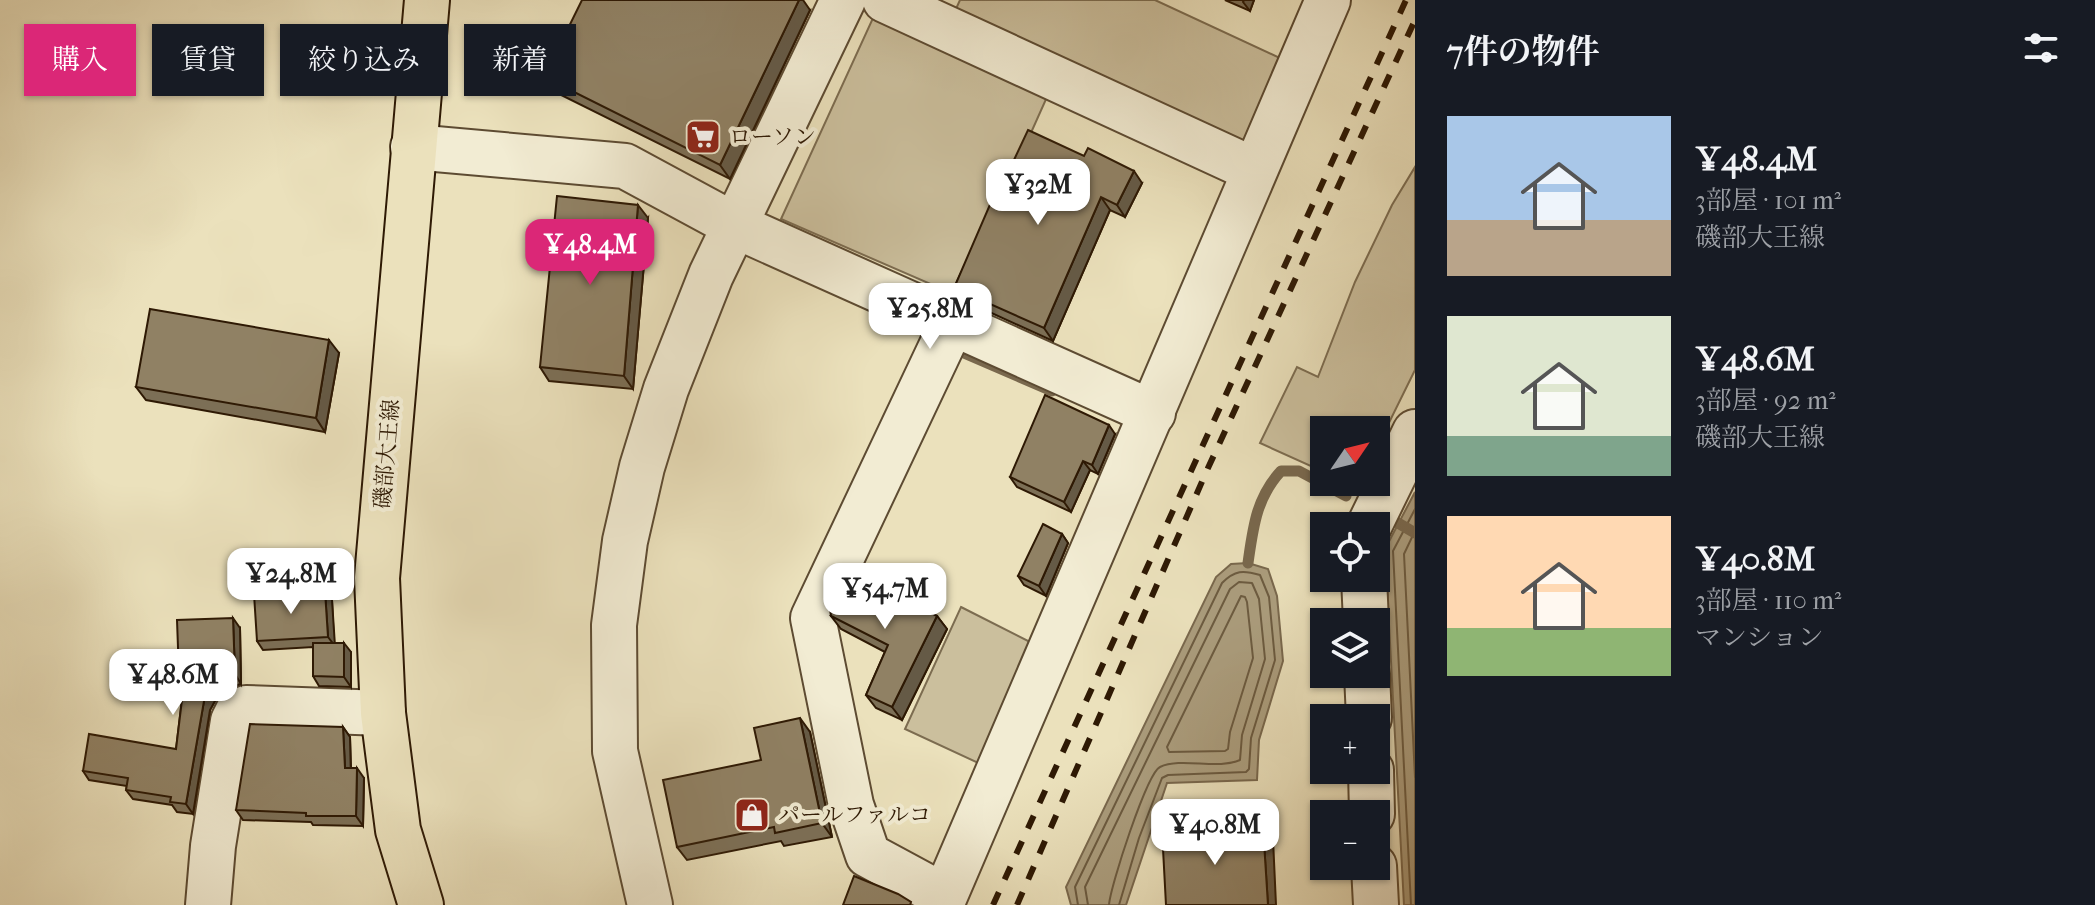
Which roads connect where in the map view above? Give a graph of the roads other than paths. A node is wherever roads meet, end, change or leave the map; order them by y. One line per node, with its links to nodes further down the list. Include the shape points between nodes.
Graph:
1 (427, 0): 5 (main road, 磯部大王線)
2 (843, 0): 7 (street)
3 (885, 0): 6 (street)
4 (1328, 0): 6 (street)
5 (413, 147): 7 (street, via 625,166); 12 (main road, 磯部大王線, via 377,578)
6 (1254, 170): 9 (street)
7 (736, 226): 8 (street); 17 (street, via 705,289 642,467 614,625 615,751)
8 (952, 324): 9 (street); 14 (street, via 813,618 851,805 868,855)
9 (1153, 413): 14 (street)
10 (1415, 432): 11 (street)
11 (1376, 512)
12 (383, 713): 15 (street, via 238,711 213,846); 16 (main road, 磯部大王線, via 398,830)
13 (1375, 880): 18 (street)
14 (942, 901)
15 (208, 905)
16 (421, 905)
17 (650, 905)
18 (1376, 905)

